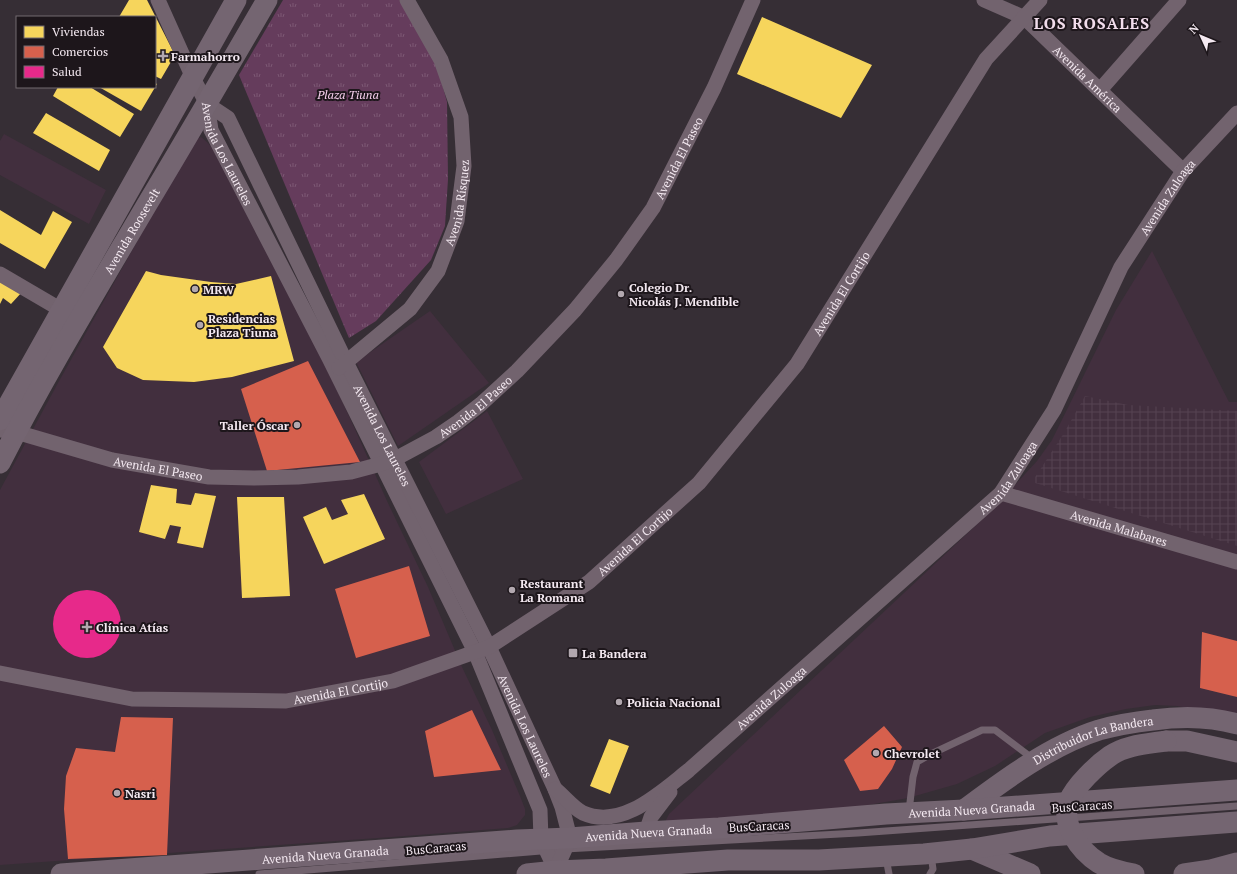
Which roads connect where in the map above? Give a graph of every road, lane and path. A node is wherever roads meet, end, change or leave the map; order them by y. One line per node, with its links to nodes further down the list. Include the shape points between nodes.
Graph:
1 (158, 0): 10 (street)
2 (236, 0): 10 (main road, Avenida Roosevelt)
3 (267, 0): 12 (main road, Avenida Roosevelt)
4 (407, 0): 17 (street, Avenida Rísquez, via 442,60 461,117 464,166 457,221 438,272 410,310)
5 (753, 0): 19 (street, Avenida El Paseo, via 714,88 653,208 616,260 553,334 491,395 458,422)
6 (984, 0): 9 (street, Avenida América)
7 (1040, 0): 9 (street, Avenida El Cortijo)
8 (1179, 0): 11 (street)
9 (1025, 18): 11 (street, Avenida América); 24 (street, Avenida El Cortijo, via 986,59 797,364 699,483 589,582)
10 (193, 78): 12 (street); 16 (main road, Avenida Roosevelt)
11 (1100, 90): 14 (street, Avenida América)
12 (207, 104): 16 (main road, Avenida Roosevelt); 17 (street, Avenida Los Laureles, via 211,130); 17 (street, Avenida Los Laureles, via 228,118)
13 (1237, 113): 14 (street, Avenida Zuloaga)
14 (1183, 171): 22 (street, Avenida Zuloaga, via 1121,267 1054,410)
15 (0, 274): 16 (street)
16 (70, 315): 18 (main road, Avenida Roosevelt)
17 (341, 366): 19 (street, Avenida Los Laureles); 21 (street, Avenida Los Laureles)
18 (5, 427): 20 (main road, Avenida Roosevelt); 21 (street, Avenida El Paseo, via 112,460 209,476 298,477 351,472)
19 (395, 459): 21 (street, Avenida El Paseo); 24 (street, Avenida Los Laureles)
20 (0, 463)
21 (381, 464): 25 (street, Avenida Los Laureles)
22 (1001, 493): 23 (street, Avenida Malabares); 30 (street, Avenida Zuloaga)
23 (1237, 562)
24 (490, 647): 25 (street, Avenida El Cortijo); 31 (street, Avenida Los Laureles)
25 (475, 652): 26 (street, Avenida El Cortijo, via 393,680 286,701 132,699); 39 (street, Avenida Los Laureles, via 540,810)
26 (0, 673)
27 (1237, 724): 29 (main road, Distribuidor La Bandera, via 1203,718 1173,717 1132,722 1099,731 1060,747)
28 (1237, 752): 50 (main road, bridge, via 1187,741 1140,744 1111,756 1077,788 1069,801 1067,812 1072,834 1079,845 1099,863)
29 (1036, 761): 34 (main road, Distribuidor La Bandera, via 1001,782); 35 (lane, via 995,730 982,730 917,762)
30 (689, 770): 31 (street, Avenida Zuloaga, via 645,804 608,817 582,812); 37 (street, Avenida Zuloaga, via 652,817)
31 (555, 789): 38 (street, Avenida Los Laureles, via 562,807)
32 (1237, 790): 34 (main road, Avenida Nueva Granada)
33 (1237, 806): 38 (lane, BusCaracas, via 866,832)
34 (964, 810): 35 (main road, Avenida Nueva Granada)
35 (909, 813): 37 (main road, Avenida Nueva Granada)
36 (1237, 822): 40 (main road, via 1050,836)
37 (646, 832): 38 (main road, Avenida Nueva Granada)
38 (568, 843): 39 (main road, Avenida Nueva Granada); 44 (street)
39 (544, 845): 44 (street); 45 (main road, Avenida Nueva Granada); 46 (lane, BusCaracas)
40 (972, 849): 41 (main road); 49 (main road)
41 (931, 853): 43 (main road); 48 (lane, via 933,869)
42 (1237, 863): 51 (main road)
43 (887, 865): 44 (main road, via 819,860 728,860)
44 (555, 872): 47 (main road)
45 (61, 874)
46 (259, 874)
47 (527, 874)
48 (930, 874)
49 (1030, 874)
50 (1134, 874)
51 (1184, 874)

